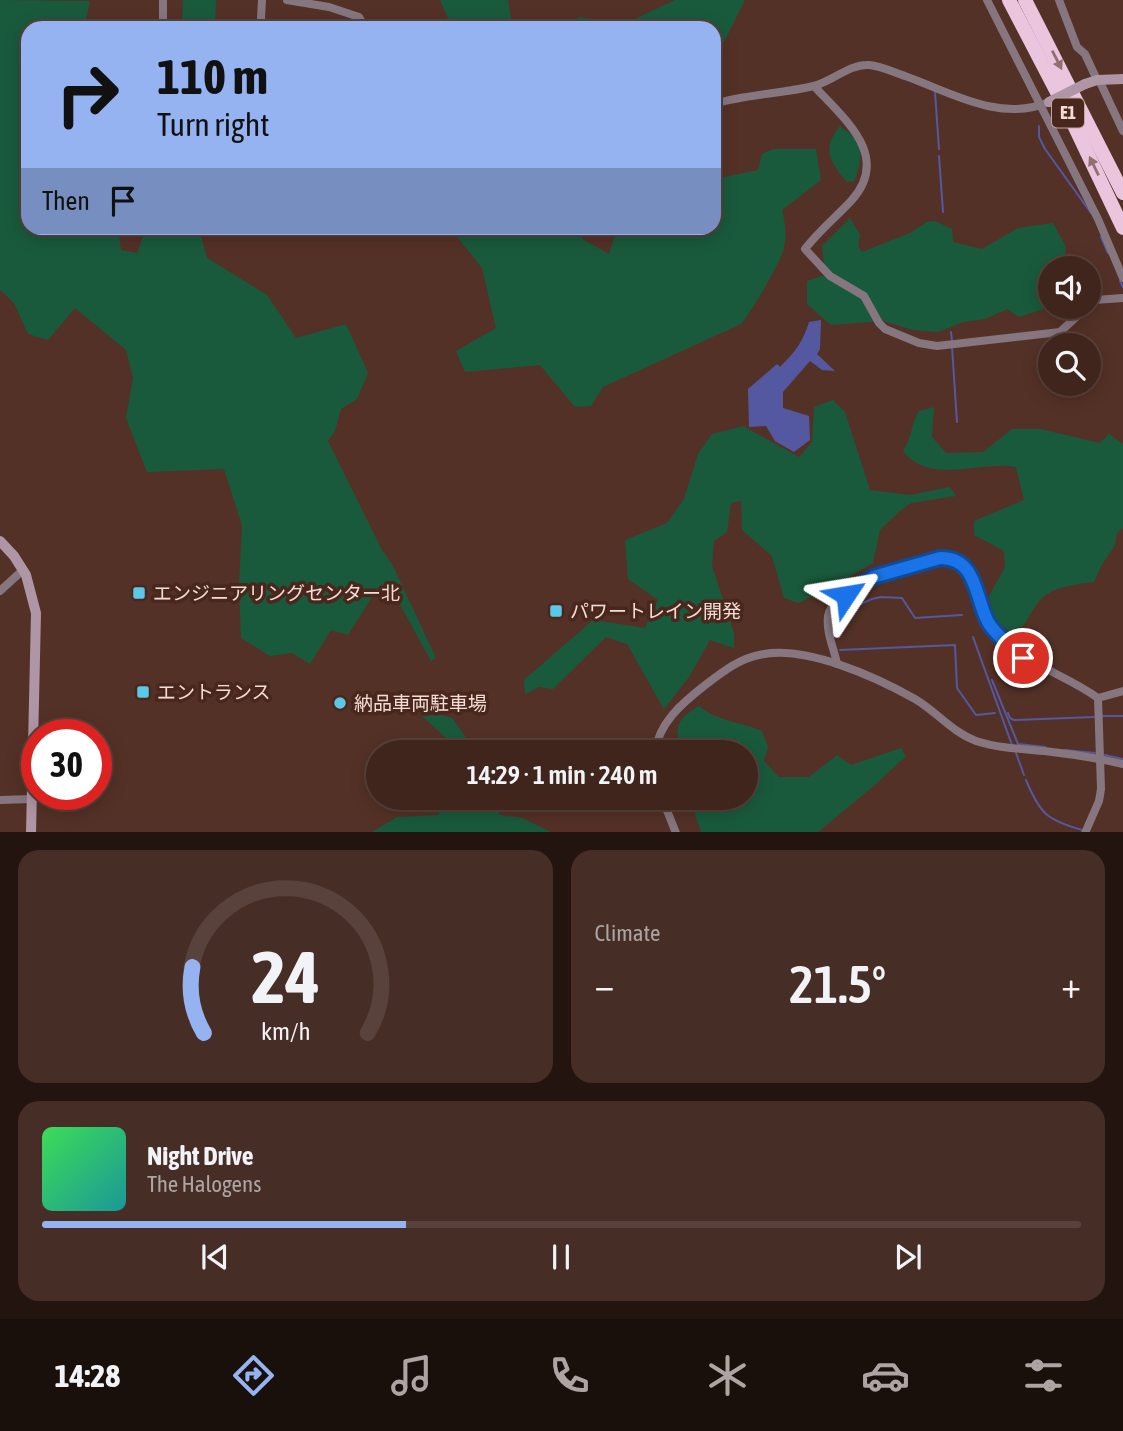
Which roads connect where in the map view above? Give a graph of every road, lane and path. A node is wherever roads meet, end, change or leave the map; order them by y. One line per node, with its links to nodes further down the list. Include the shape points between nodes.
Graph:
1 (163, 0): 8 (street)
2 (262, 0): 9 (street)
3 (287, 0): 10 (street, via 328,7)
4 (987, 0): 15 (street)
5 (1009, 0): 18 (highway, E1, one-way to 5)
6 (1026, 0): 17 (highway, E1, one-way to 17)
7 (1059, 0): 12 (street, via 1077,47)
8 (163, 21)
9 (262, 21)
10 (361, 21)
11 (1123, 79): 12 (street)
12 (1098, 80): 15 (street, bridge); 16 (street)
13 (814, 86): 14 (street); 15 (street, via 855,67 872,65 974,103 1017,110); 22 (street, via 864,144 867,164 860,189 805,249 830,276 864,296 885,329 937,346 1060,332)
14 (721, 102)
15 (1044, 104): 19 (street)
16 (1123, 131)
17 (1123, 193)
18 (1123, 228)
19 (1123, 278)
20 (1123, 298): 21 (street)
21 (1101, 300)
22 (1074, 319)
23 (0, 541): 24 (street)
24 (23, 570): 25 (street); 29 (street, via 37,622)
25 (0, 591)
26 (837, 664): 28 (street, via 828,625 833,605 873,577 951,558 971,575 989,624 1023,658); 30 (street, via 789,653 757,655 738,663 687,699); 31 (street, via 916,700 962,735 992,746)
27 (1123, 691): 28 (street)
28 (1098, 698): 31 (street)
29 (34, 719)
30 (657, 740)
31 (1100, 759): 32 (street); 39 (street, via 1099,802)
32 (1123, 764)
33 (21, 799): 34 (street)
34 (0, 800)
35 (32, 810): 37 (street)
36 (667, 810): 38 (street)
37 (31, 832)
38 (676, 832)
39 (1086, 832)

